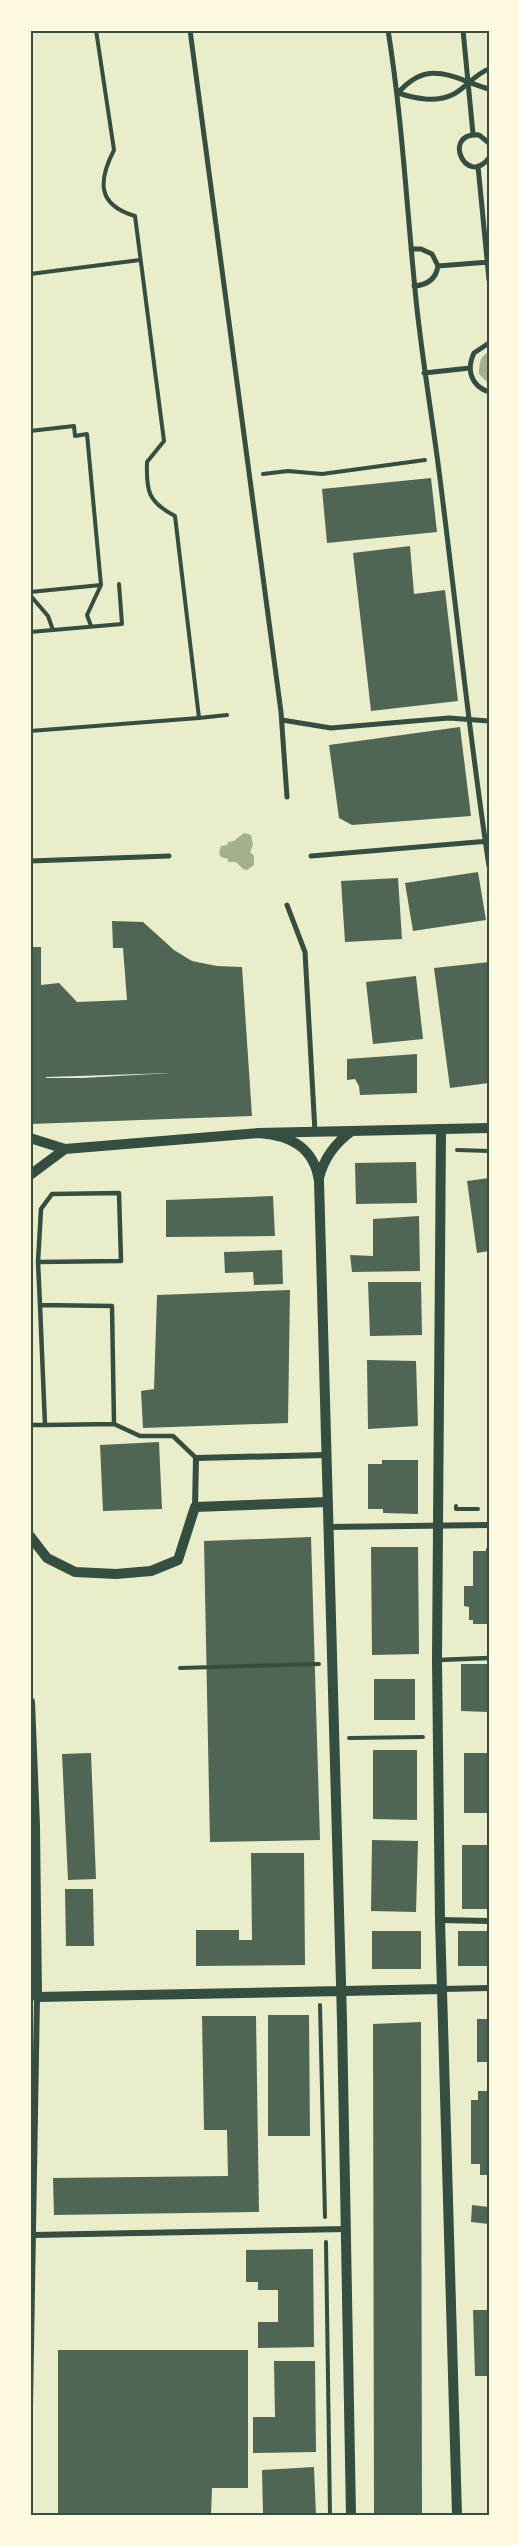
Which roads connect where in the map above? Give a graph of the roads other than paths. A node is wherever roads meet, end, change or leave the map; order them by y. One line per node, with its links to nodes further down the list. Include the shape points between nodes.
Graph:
1 (190, 30): 21 (street)
2 (388, 30): 7 (street)
3 (463, 30): 5 (street)
4 (489, 69): 5 (street)
5 (468, 82): 6 (street); 7 (street, via 454,94 437,99 417,99); 7 (street, via 449,74 424,74); 8 (street)
6 (489, 89)
7 (398, 93): 12 (street)
8 (473, 135): 9 (street, via 484,137); 11 (street, via 464,139 459,153 464,162)
9 (489, 143)
10 (489, 158): 11 (street)
11 (478, 166): 13 (street)
12 (411, 249): 14 (street, via 432,254); 16 (street)
13 (488, 262): 14 (street); 15 (street)
14 (438, 266): 16 (street, via 433,279)
15 (489, 280)
16 (414, 286): 19 (street)
17 (489, 344): 18 (street, via 474,353)
18 (470, 368): 19 (street); 20 (street, via 474,383)
19 (424, 373): 22 (street, via 438,459)
20 (489, 392)
21 (282, 720): 22 (street, via 331,728 449,718); 24 (street)
22 (468, 721): 23 (street); 25 (street)
23 (489, 721)
24 (287, 797)
25 (487, 841): 27 (street); 29 (street)
26 (169, 856): 28 (street)
27 (311, 856)
28 (30, 861)
29 (489, 866)
30 (287, 905): 34 (street, via 305,952)
31 (489, 1128): 32 (street)
32 (441, 1129): 33 (street); 52 (street)
33 (352, 1131): 34 (street); 39 (street, via 339,1140 327,1157)
34 (315, 1132): 35 (street)
35 (258, 1133): 37 (street); 39 (street, via 295,1142 317,1166)
36 (30, 1138): 37 (street)
37 (66, 1149): 38 (street)
38 (30, 1176)
39 (319, 1181): 47 (street)
40 (38, 1262): 40 (lane, via 121,1261 119,1193 52,1194 41,1209); 42 (lane)
41 (30, 1282): 42 (lane)
42 (39, 1282): 43 (lane)
43 (40, 1305): 44 (lane, via 111,1305); 46 (lane)
44 (114, 1424): 46 (lane); 48 (lane, via 140,1436 172,1436)
45 (30, 1425): 46 (lane)
46 (45, 1425)
47 (326, 1455): 48 (street); 49 (street)
48 (196, 1458): 50 (street)
49 (328, 1502): 50 (street); 53 (street)
50 (195, 1507): 54 (street, via 178,1560 152,1571 75,1572 47,1558)
51 (489, 1525): 52 (street)
52 (437, 1526): 53 (street); 56 (street)
53 (328, 1527): 62 (street)
54 (30, 1536)
55 (489, 1658): 56 (lane)
56 (437, 1660): 58 (street)
57 (30, 1702): 63 (street, via 35,1826)
58 (440, 1920): 59 (street); 61 (street)
59 (489, 1921)
60 (489, 1988): 61 (street)
61 (443, 1989): 62 (street); 69 (street)
62 (341, 1992): 63 (street); 64 (street)
63 (33, 1997): 65 (street)
64 (347, 2229): 65 (street); 68 (street)
65 (33, 2235): 66 (street)
66 (31, 2311): 67 (street)
67 (30, 2406)
68 (351, 2515)
69 (457, 2515)

